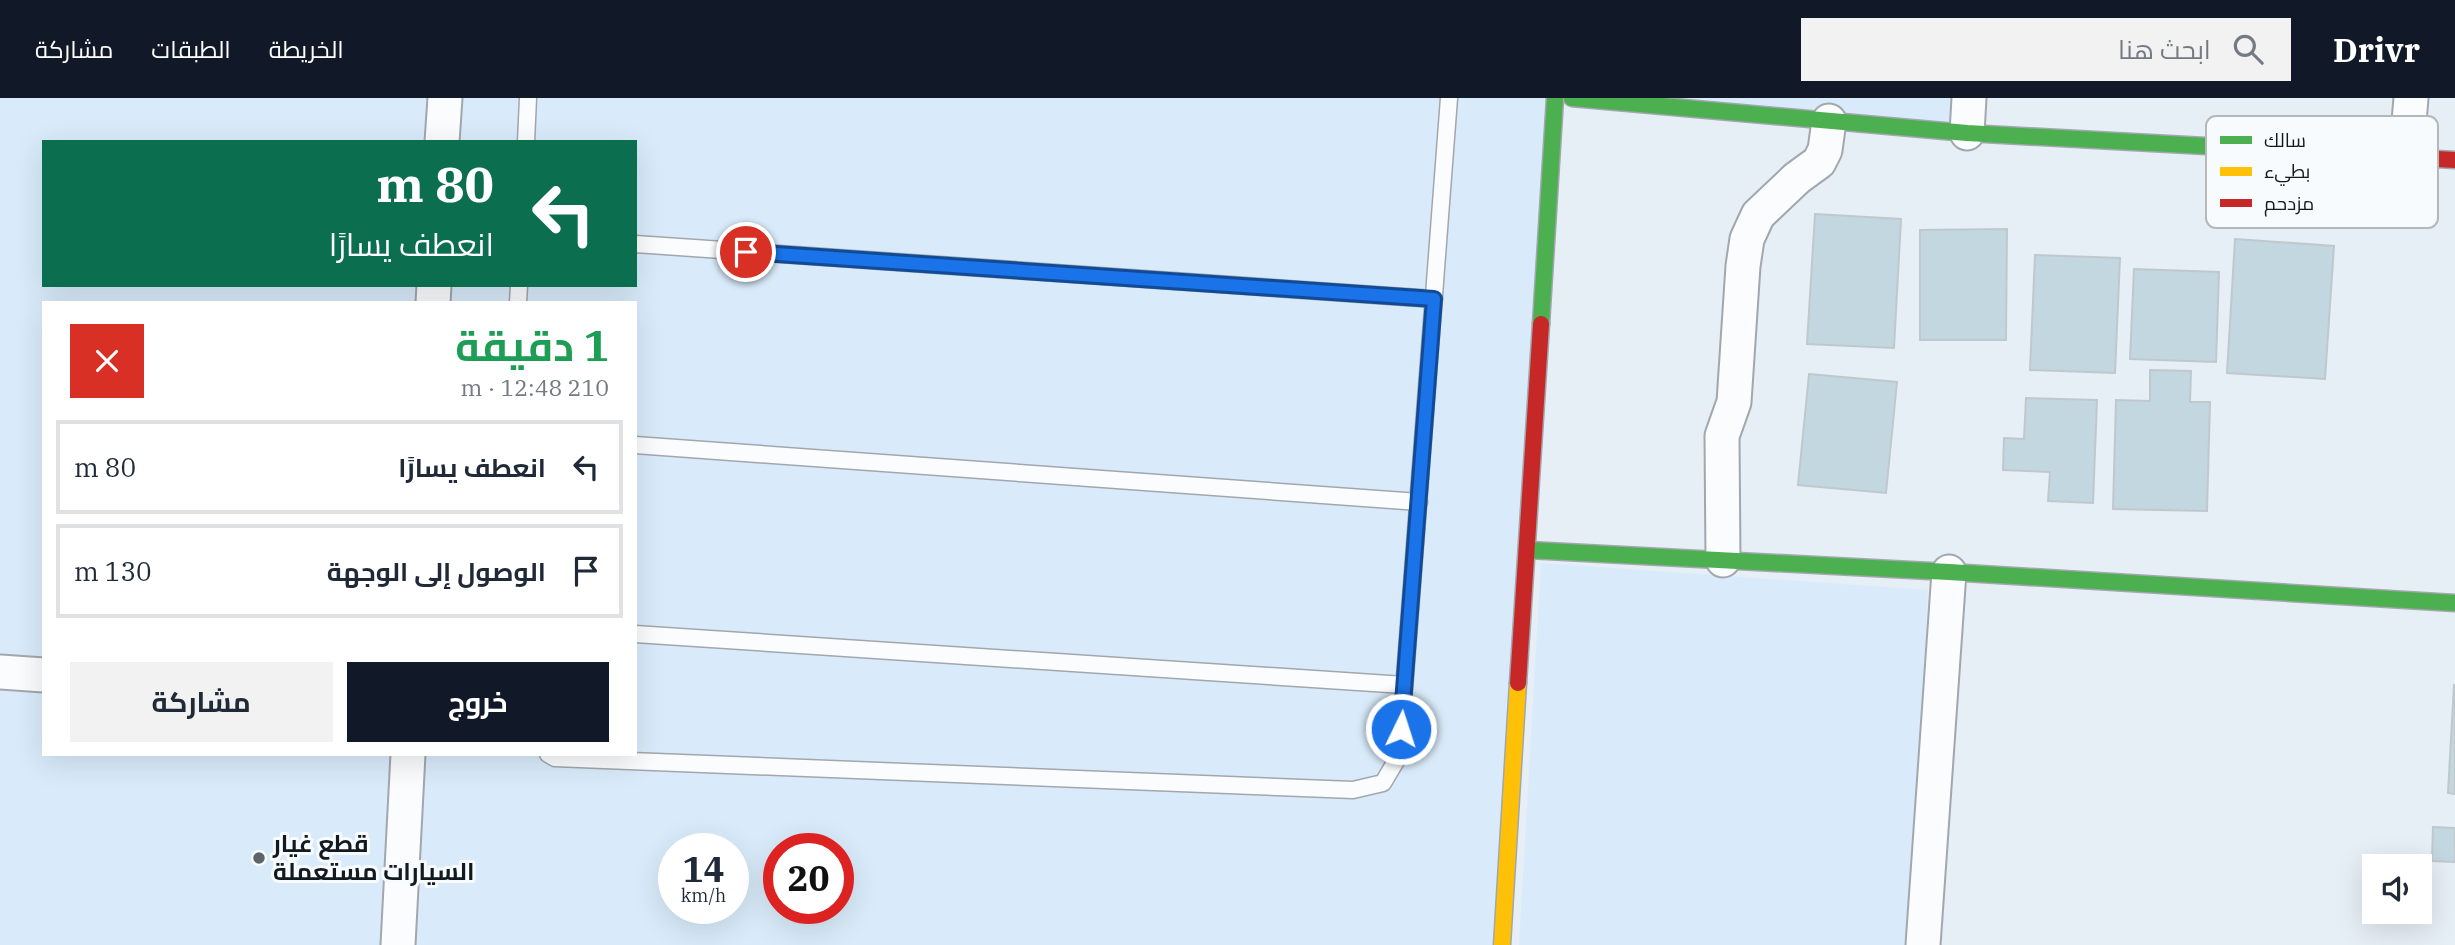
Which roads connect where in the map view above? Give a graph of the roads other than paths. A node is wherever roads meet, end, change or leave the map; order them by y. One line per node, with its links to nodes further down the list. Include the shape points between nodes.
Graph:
1 (445, 98): 11 (street)
2 (528, 98): 12 (lane)
3 (1449, 98): 15 (lane)
4 (1555, 98): 18 (street)
5 (1572, 98): 9 (street)
6 (1969, 98): 10 (street)
7 (2411, 98): 8 (street)
8 (2410, 116)
9 (1829, 121): 10 (street); 19 (street, via 1819,162 1758,215 1747,239 1734,402 1722,436)
10 (1967, 133): 13 (street)
11 (442, 140)
12 (526, 140)
13 (2206, 147)
14 (637, 244): 15 (lane)
15 (1434, 299): 17 (lane)
16 (637, 445): 17 (lane)
17 (1419, 502): 25 (lane)
18 (1528, 550): 19 (street); 29 (street)
19 (1723, 560): 20 (street)
20 (1950, 572): 21 (street); 30 (street)
21 (2455, 603)
22 (637, 634): 25 (lane)
23 (0, 672): 24 (street)
24 (42, 675)
25 (1404, 685): 27 (lane, via 1396,761 1383,783 1353,790)
26 (408, 756): 28 (street)
27 (552, 756)
28 (398, 945)
29 (1502, 945)
30 (1923, 945)

